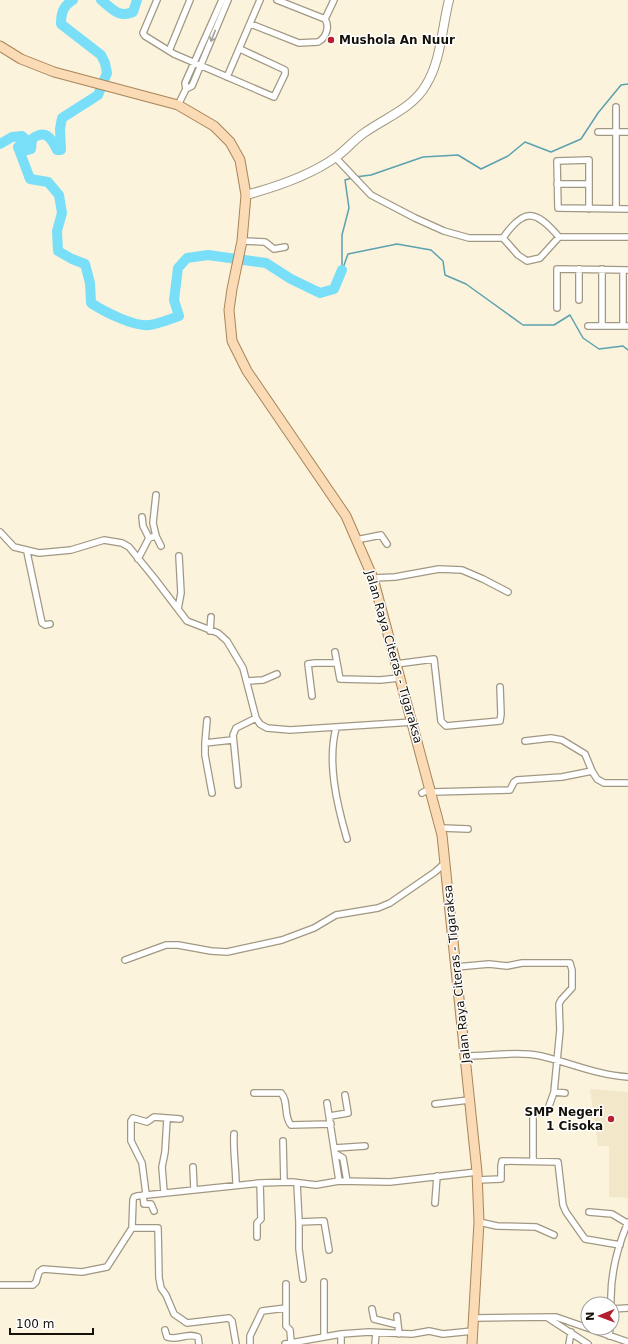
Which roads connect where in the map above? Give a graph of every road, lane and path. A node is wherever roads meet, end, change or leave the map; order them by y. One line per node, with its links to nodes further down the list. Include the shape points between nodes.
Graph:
1 (157, 0): 13 (street, via 143,34)
2 (190, 0): 13 (street)
3 (222, 0): 14 (street)
4 (228, 0): 15 (street, one-way to 15)
5 (260, 0): 10 (street)
6 (277, 0): 9 (street)
7 (334, 0): 9 (street)
8 (449, 0): 23 (street, via 433,70 426,86 409,105 364,133)
9 (325, 19): 10 (street, via 328,26 322,40 307,44)
10 (251, 24): 12 (street)
11 (0, 46): 18 (main road, Jalan Raya Citeras - Tigaraksa, via 31,64)
12 (240, 49): 16 (street); 16 (street, via 285,70 283,79 273,97)
13 (169, 51): 14 (street)
14 (194, 63): 15 (street); 17 (street, via 186,82)
15 (201, 66): 16 (street); 17 (street, via 192,86)
16 (227, 77)
17 (186, 89): 18 (street)
18 (178, 105): 26 (main road, Jalan Raya Citeras - Tigaraksa, via 214,126 230,142 240,160)
19 (616, 108): 21 (street)
20 (598, 132): 21 (street)
21 (616, 132): 22 (street); 28 (street)
22 (628, 132)
23 (335, 157): 26 (street, via 274,187); 31 (street, via 371,194 444,231 470,238)
24 (558, 184): 25 (street); 25 (street, via 557,161 589,160); 27 (street, via 558,208)
25 (589, 184): 27 (street)
26 (246, 195): 33 (main road, Jalan Raya Citeras - Tigaraksa)
27 (589, 209): 28 (street)
28 (616, 209): 29 (street)
29 (628, 209)
30 (628, 237): 32 (street)
31 (503, 238): 32 (street, via 519,219 535,216 543,220); 32 (street, via 522,259 533,261 546,253)
32 (559, 238)
33 (241, 244): 34 (street, via 265,242 274,249); 48 (main road, Jalan Raya Citeras - Tigaraksa, via 229,310 235,350 346,516)
34 (285, 248)
35 (580, 269): 36 (street); 38 (street); 39 (street, via 557,269)
36 (602, 270): 37 (street); 41 (street)
37 (626, 270): 42 (street)
38 (579, 300)
39 (557, 308)
40 (588, 326): 41 (street)
41 (602, 326): 42 (street)
42 (626, 326)
43 (156, 495): 46 (street, via 153,523)
44 (142, 517): 47 (street)
45 (0, 532): 51 (street, via 14,547)
46 (156, 536): 47 (street); 50 (street)
47 (149, 538): 53 (street)
48 (356, 540): 49 (street, via 382,535); 54 (main road, Jalan Raya Citeras - Tigaraksa)
49 (387, 544)
50 (161, 546)
51 (27, 552): 53 (street, via 61,552 104,540 122,542); 58 (street, via 42,623)
52 (179, 556): 56 (street, via 181,593)
53 (138, 559): 56 (street)
54 (373, 578): 55 (street, via 439,569 462,570 484,578); 62 (main road, Jalan Raya Citeras - Tigaraksa)
55 (508, 592)
56 (178, 609): 59 (street, via 187,621)
57 (211, 617): 59 (street)
58 (50, 624)
59 (210, 631): 65 (street, via 223,636 232,647)
60 (335, 652): 61 (street)
61 (337, 663): 64 (street, via 340,679); 67 (street, via 308,664)
62 (396, 664): 64 (main road, Jalan Raya Citeras - Tigaraksa); 66 (street, via 434,659 441,721 446,726 500,721)
63 (277, 674): 65 (street, via 264,680)
64 (399, 678): 70 (main road, Jalan Raya Citeras - Tigaraksa)
65 (247, 681): 68 (street)
66 (500, 687)
67 (312, 696)
68 (256, 718): 71 (street, via 267,728); 72 (street, via 236,728)
69 (207, 720): 74 (street)
70 (413, 722): 71 (street); 78 (main road, Jalan Raya Citeras - Tigaraksa)
71 (336, 728): 82 (street, via 333,742 335,776 340,813)
72 (232, 740): 74 (street); 77 (street)
73 (525, 741): 75 (street, via 551,738 562,740 585,754)
74 (205, 743): 79 (street)
75 (592, 771): 76 (street, via 604,783); 78 (street, via 517,780 510,790)
76 (628, 783)
77 (238, 785)
78 (428, 791): 80 (main road, Jalan Raya Citeras - Tigaraksa)
79 (212, 793)
80 (441, 828): 81 (street); 83 (main road, Jalan Raya Citeras - Tigaraksa)
81 (468, 829)
82 (347, 839)
83 (446, 862): 84 (street, via 390,903 378,908 336,915 314,928 282,940 227,952 166,945); 85 (main road, Jalan Raya Citeras - Tigaraksa)
84 (125, 960)
85 (456, 967): 86 (main road, Jalan Raya Citeras - Tigaraksa); 87 (street, via 570,963 572,988 559,1004 560,1030)
86 (464, 1056): 87 (street, via 522,1054); 93 (main road, Jalan Raya Citeras - Tigaraksa)
87 (556, 1060): 88 (street, via 597,1073); 89 (street)
88 (628, 1077)
89 (554, 1092): 91 (street); 104 (street, via 548,1109 533,1114)
90 (254, 1093): 99 (street, via 281,1093 284,1097 286,1118 291,1125)
91 (564, 1093)
92 (345, 1094): 96 (street, via 348,1113)
93 (469, 1100): 95 (street); 107 (main road, Jalan Raya Citeras - Tigaraksa)
94 (327, 1104): 96 (street)
95 (434, 1104)
96 (330, 1116): 99 (street)
97 (167, 1119): 98 (street); 115 (street, via 162,1167); 116 (street, via 154,1117 147,1122 133,1118 131,1120 131,1141 142,1164)
98 (180, 1119)
99 (331, 1124): 103 (street)
100 (234, 1134): 113 (street)
101 (283, 1141): 110 (street)
102 (365, 1146): 103 (street)
103 (335, 1151): 108 (street); 109 (street, via 343,1158)
104 (533, 1161): 107 (street, via 502,1161 501,1179); 126 (street, via 559,1163 563,1205 585,1239)
105 (193, 1166): 114 (street)
106 (437, 1176): 107 (street); 109 (street, via 390,1182); 117 (street)
107 (477, 1176): 121 (main road, Jalan Raya Citeras - Tigaraksa)
108 (339, 1181): 109 (street); 112 (street, via 316,1185)
109 (347, 1181)
110 (284, 1182): 111 (street); 112 (street)
111 (260, 1183): 113 (street); 125 (street, via 261,1219 257,1224)
112 (297, 1183): 120 (street)
113 (236, 1185): 114 (street)
114 (194, 1189): 115 (street)
115 (164, 1192): 116 (street)
116 (145, 1194): 118 (street, via 144,1204 151,1204); 123 (street, via 134,1197)
117 (435, 1203)
118 (154, 1211)
119 (589, 1212): 122 (street, via 612,1214)
120 (299, 1222): 127 (street, via 324,1221); 128 (street)
121 (479, 1222): 124 (street, via 497,1226 536,1227); 137 (main road, Jalan Raya Citeras - Tigaraksa)
122 (628, 1222): 126 (street)
123 (132, 1228): 131 (street, via 105,1268 82,1272 43,1269 33,1286); 152 (street, via 158,1228 159,1278 174,1314 187,1323 229,1318 232,1320)
124 (554, 1234)
125 (257, 1237)
126 (620, 1245): 132 (street, via 610,1286)
127 (329, 1250)
128 (303, 1279)
129 (324, 1282): 146 (street)
130 (286, 1284): 133 (street)
131 (0, 1285)
132 (611, 1296)
133 (286, 1308): 148 (street, via 286,1326 290,1330); 153 (street, via 262,1311 250,1336)
134 (372, 1308): 138 (street, via 376,1321)
135 (397, 1316): 138 (street)
136 (546, 1317): 137 (street); 139 (street, via 556,1317); 142 (street)
137 (475, 1318): 141 (main road, Jalan Raya Citeras - Tigaraksa)
138 (398, 1325): 145 (street)
139 (580, 1325)
140 (165, 1330): 151 (street, via 167,1336 174,1340 194,1335 198,1337)
141 (473, 1330): 145 (street, via 443,1334 429,1331); 157 (main road, Jalan Raya Citeras - Tigaraksa)
142 (571, 1332): 158 (street); 159 (street)
143 (376, 1333): 144 (street); 145 (street); 156 (street)
144 (341, 1334): 146 (street); 155 (street)
145 (399, 1334)
146 (324, 1336): 149 (street)
147 (610, 1336): 150 (street)
148 (291, 1342): 149 (street); 154 (street)
149 (309, 1342)
150 (628, 1342)
151 (199, 1344)
152 (236, 1344)
153 (250, 1344)
154 (285, 1344)
155 (341, 1344)
156 (375, 1344)
157 (472, 1344)
158 (569, 1344)
159 (588, 1344)

